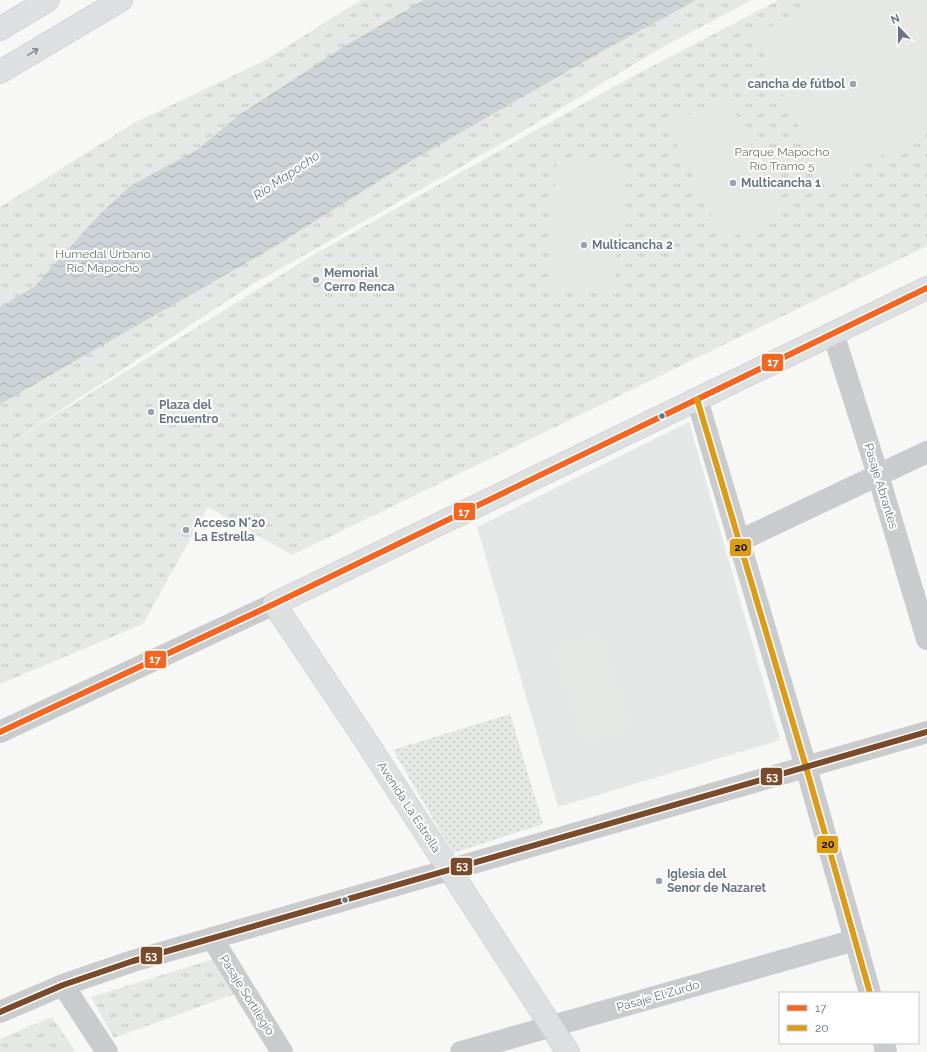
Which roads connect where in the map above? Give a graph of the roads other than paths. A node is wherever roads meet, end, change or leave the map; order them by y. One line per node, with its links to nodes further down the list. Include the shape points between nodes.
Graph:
1 (48, 0): 3 (main road)
2 (120, 0): 4 (main road, one-way to 2)
3 (0, 29)
4 (0, 72)
5 (927, 288): 6 (main road)
6 (833, 333): 7 (main road); 9 (street, Pasaje Abrantes)
7 (697, 398): 10 (street); 11 (main road)
8 (927, 452): 9 (street)
9 (878, 475): 10 (street); 12 (street, Pasaje Abrantes)
10 (739, 541): 17 (street)
11 (274, 604): 13 (street); 18 (main road, Avenida La Estrella)
12 (927, 639)
13 (32, 718): 14 (street); 15 (street)
14 (0, 722)
15 (0, 732)
16 (927, 732): 17 (street)
17 (806, 767): 18 (street); 20 (street)
18 (450, 870): 19 (street); 24 (main road, Avenida La Estrella)
19 (212, 938): 21 (street); 26 (street, Pasaje Sortilegio)
20 (855, 940): 22 (street); 24 (street, Pasaje El Zurdo)
21 (63, 985): 23 (street); 25 (street)
22 (870, 992)
23 (0, 1012)
24 (551, 1026): 27 (street, Pasaje El Zurdo); 28 (main road, Avenida La Estrella)
25 (107, 1052)
26 (282, 1052)
27 (460, 1052)
28 (568, 1052)

